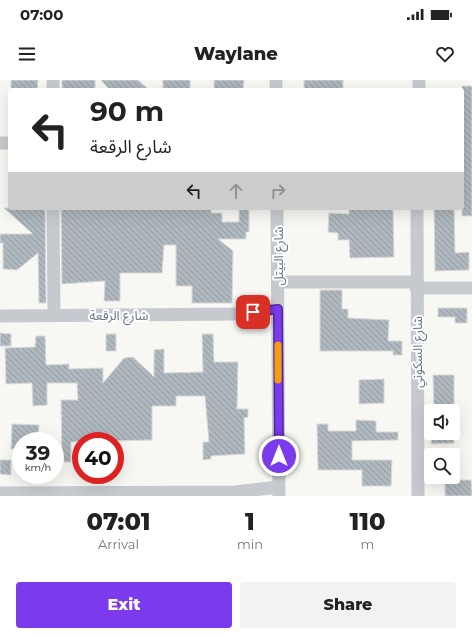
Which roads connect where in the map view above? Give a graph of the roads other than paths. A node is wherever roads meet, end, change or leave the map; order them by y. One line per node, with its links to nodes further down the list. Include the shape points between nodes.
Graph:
1 (53, 210): 9 (street)
2 (277, 210): 4 (street, شارع البيتل)
3 (417, 210): 5 (street, شارع السكوني)
4 (278, 282): 5 (street); 7 (street, شارع البيتل)
5 (416, 285): 6 (street); 12 (street, شارع السكوني)
6 (472, 288)
7 (278, 313): 9 (street, شارع الرقعة, via 253,317 238,314); 11 (street, شارع البيتل)
8 (0, 316): 9 (street, شارع الرقعة)
9 (54, 316)
10 (0, 493): 11 (street)
11 (279, 493)
12 (418, 496)

